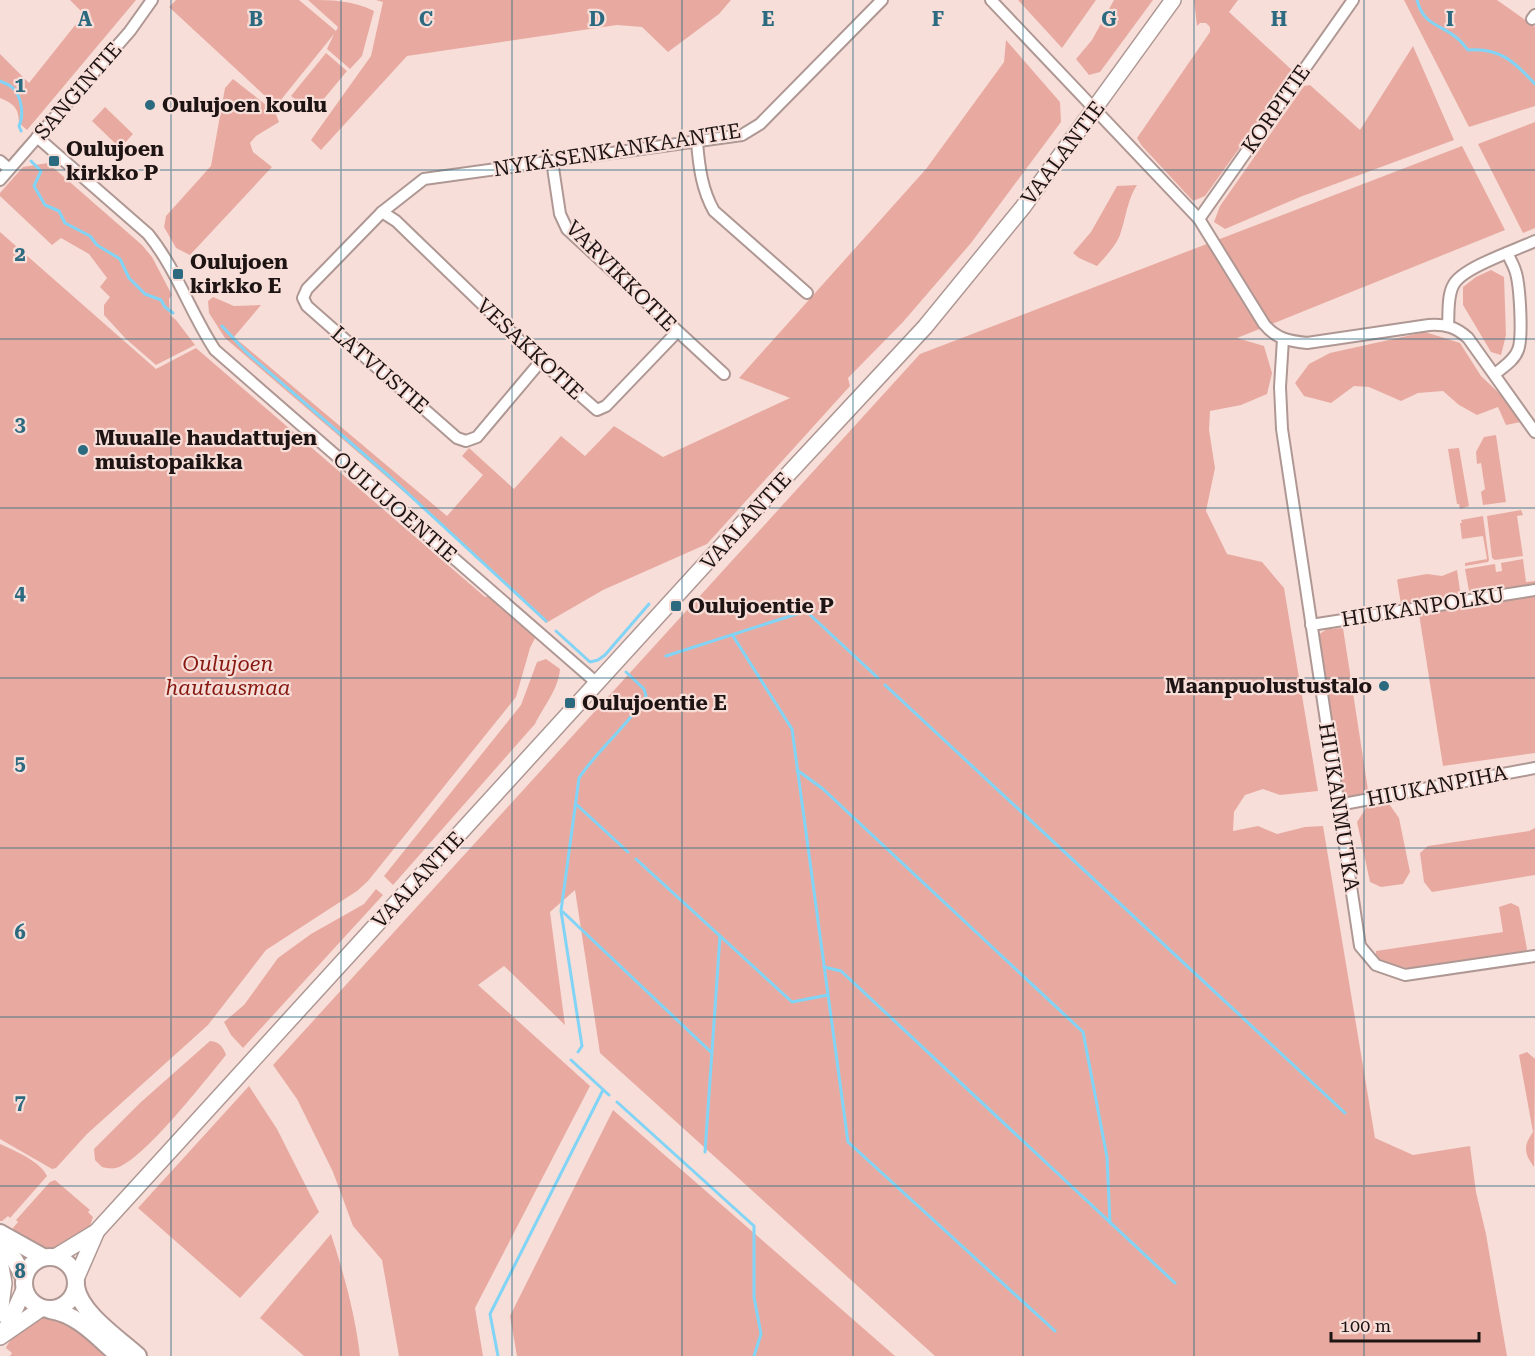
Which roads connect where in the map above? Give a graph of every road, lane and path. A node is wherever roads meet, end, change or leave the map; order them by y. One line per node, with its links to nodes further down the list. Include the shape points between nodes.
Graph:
1 (152, 0): 7 (street, SANGINTIE, via 130,31)
2 (882, 0): 8 (street, NYKÄSENKANKAANTIE, via 760,124 742,135)
3 (991, 0): 6 (street)
4 (1173, 0): 6 (street, VAALANTIE)
5 (1353, 0): 14 (street, KORPITIE)
6 (1094, 111): 14 (street); 27 (street, VAALANTIE, via 1023,207 925,327)
7 (37, 137): 11 (street, SANGINTIE); 27 (street, OULUJOENTIE, via 148,234 215,350)
8 (697, 142): 10 (street, NYKÄSENKANKAANTIE); 17 (street, via 704,189 714,212)
9 (0, 161): 11 (street)
10 (552, 161): 13 (street, NYKÄSENKANKAANTIE, via 424,179); 19 (street, VARVIKKOTIE, via 560,213 567,229)
11 (9, 169): 12 (street, SANGINTIE)
12 (0, 180)
13 (382, 212): 21 (street, VESAKKOTIE, via 396,221); 21 (street, LATVUSTIE, via 307,289 303,298 307,306 457,438 466,441 477,436)
14 (1198, 219): 20 (street, via 1264,324)
15 (1535, 241): 16 (street)
16 (1507, 253): 18 (street, via 1476,267 1453,285); 23 (street, via 1518,283 1520,338 1513,359)
17 (807, 293)
18 (1448, 325): 20 (street, via 1322,342); 23 (street, via 1468,338)
19 (677, 332): 21 (street, VESAKKOTIE, via 606,406 597,410); 22 (street, VARVIKKOTIE)
20 (1283, 339): 26 (street, HIUKANMUTKA, via 1282,429)
21 (541, 361)
22 (723, 374)
23 (1495, 374): 24 (street)
24 (1535, 432)
25 (1535, 590): 26 (street, HIUKANPOLKU)
26 (1311, 625): 29 (street, HIUKANMUTKA)
27 (598, 684): 31 (street, VAALANTIE)
28 (1535, 768): 29 (street, HIUKANPIHA)
29 (1338, 805): 30 (street, HIUKANMUTKA, via 1360,946 1376,965 1405,975)
30 (1535, 956)
31 (96, 1232): 34 (street, VAALANTIE); 35 (street, VAALANTIE)
32 (0, 1233): 33 (main road)
33 (6, 1249): 34 (main road); 36 (main road); 38 (street)
34 (49, 1257): 35 (main road, via 62,1259 71,1267); 36 (main road, via 29,1266)
35 (76, 1282): 37 (main road, via 68,1302 56,1309); 41 (main road, via 79,1299 86,1309)
36 (24, 1283): 37 (main road, via 31,1301); 39 (street)
37 (46, 1309): 39 (street); 40 (main road, via 75,1319)
38 (0, 1314)
39 (2, 1335)
40 (118, 1356)
41 (138, 1356)

